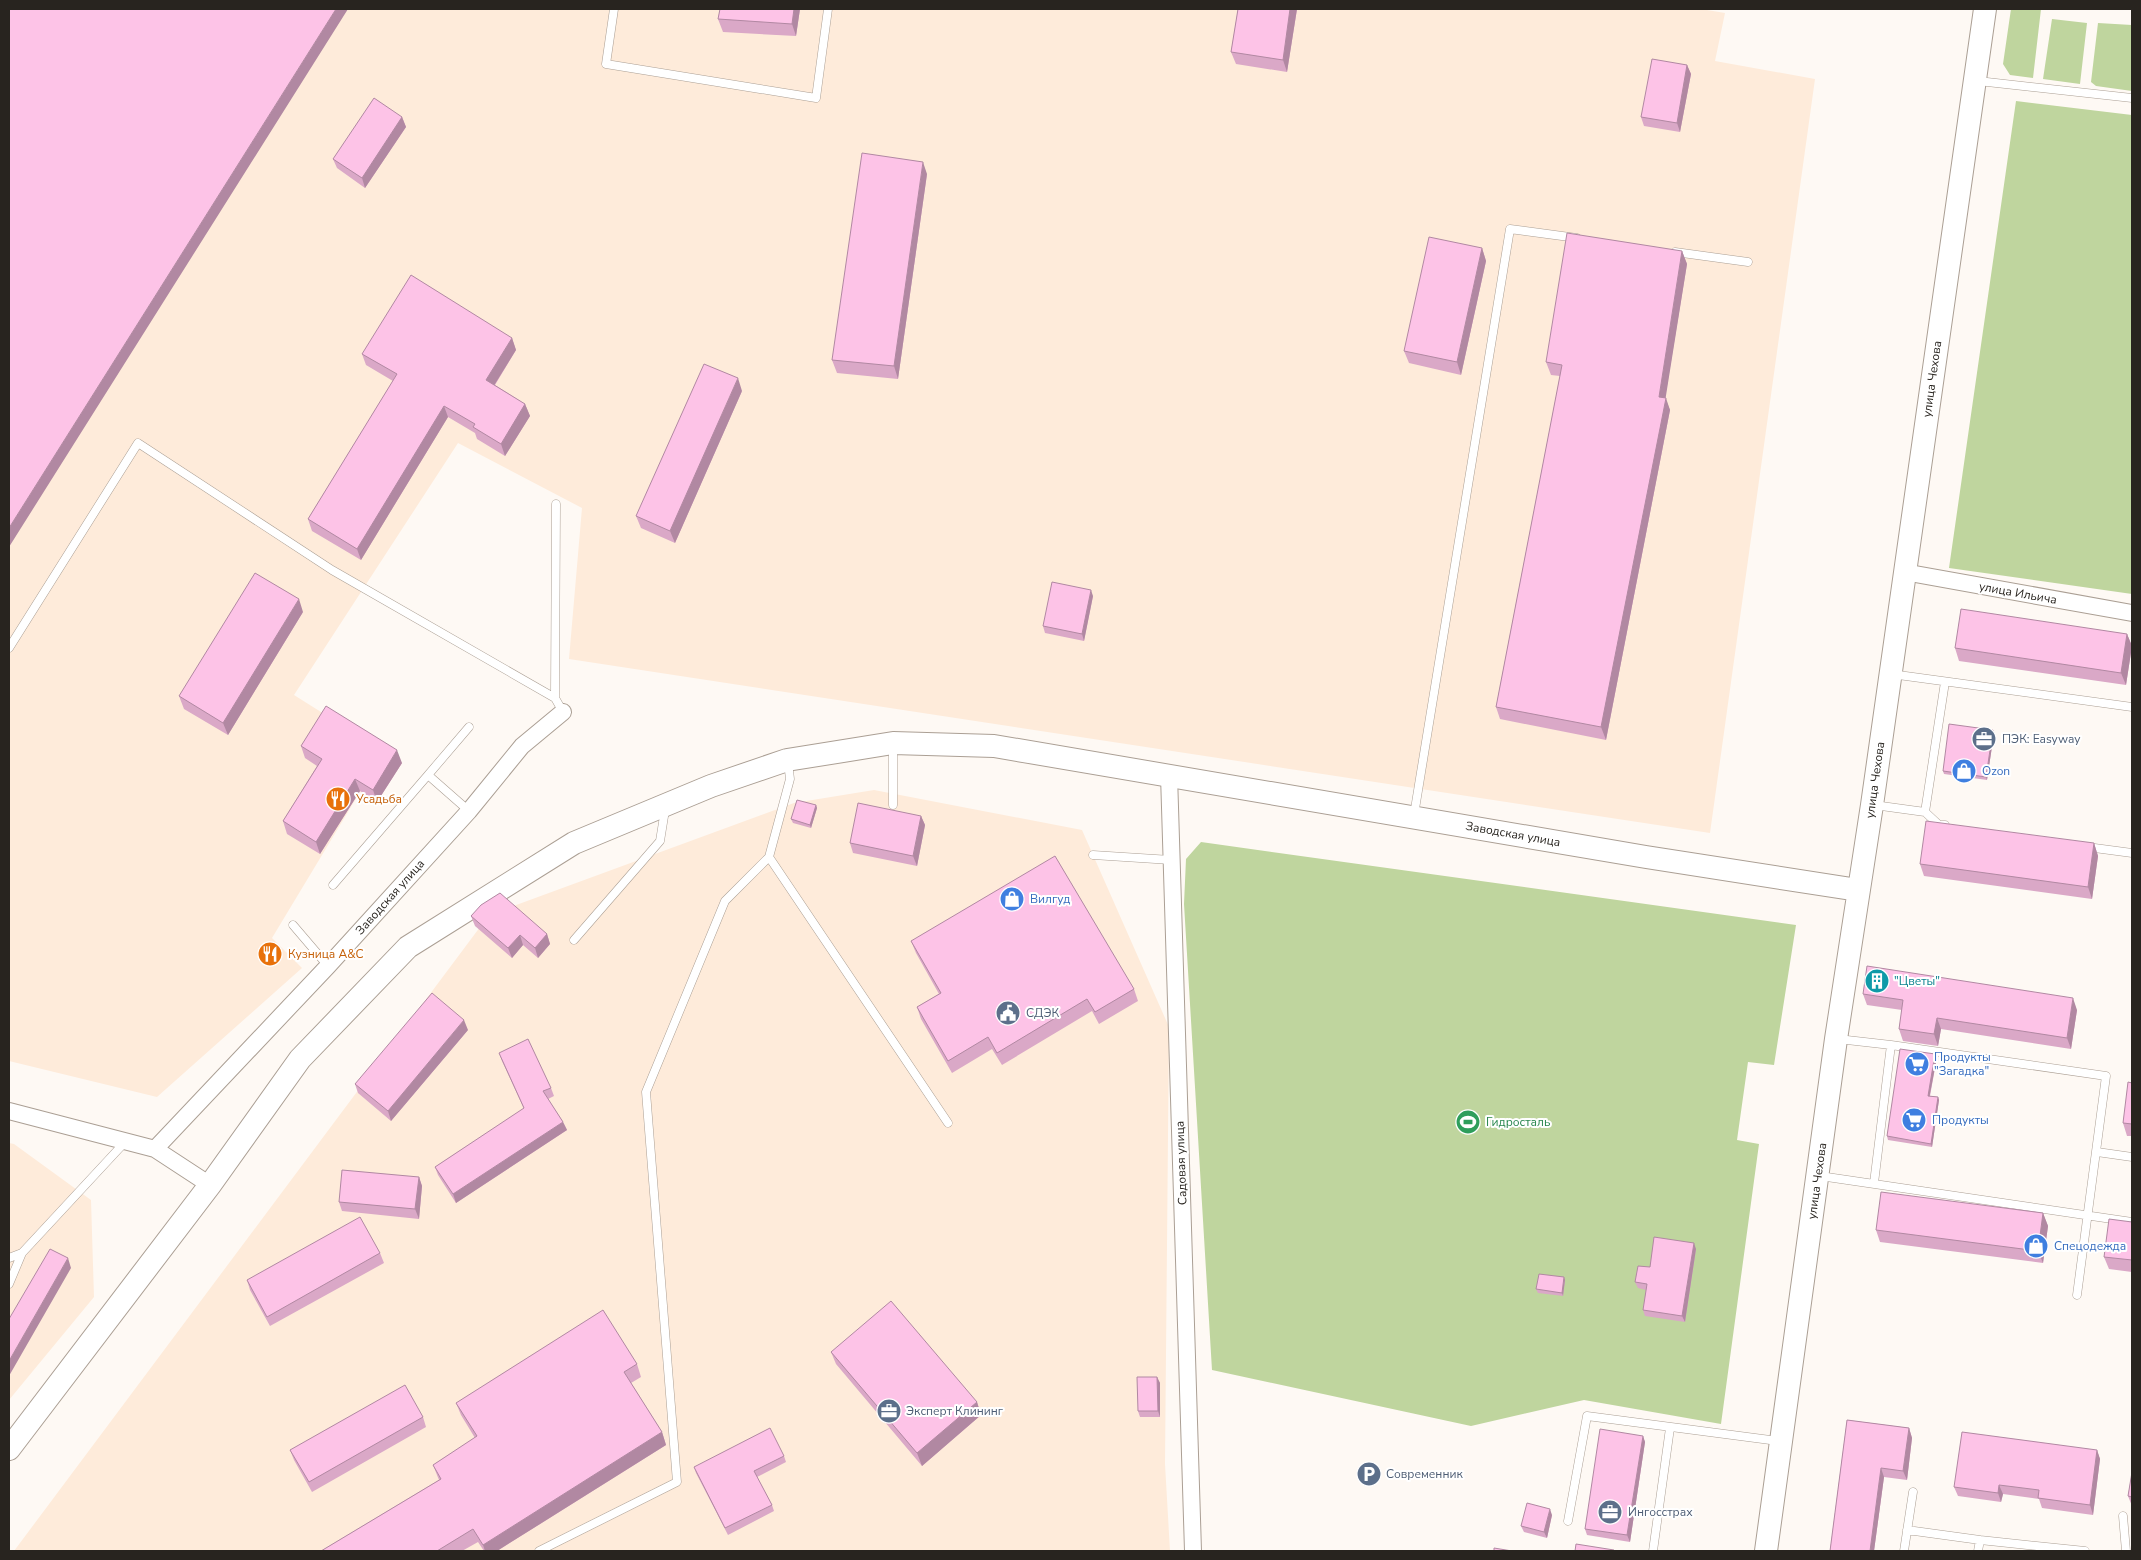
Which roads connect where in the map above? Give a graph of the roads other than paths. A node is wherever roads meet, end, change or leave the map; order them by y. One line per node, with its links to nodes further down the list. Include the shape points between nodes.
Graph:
1 (614, 9): 2 (lane, via 606,64 816,98)
2 (828, 9)
3 (1985, 9): 4 (main road, улица Чехова)
4 (1976, 80): 5 (lane); 10 (main road, улица Чехова)
5 (2132, 98)
6 (1590, 240): 27 (lane, via 1510,229)
7 (1669, 251): 8 (lane)
8 (1748, 262)
9 (556, 504): 15 (lane)
10 (1904, 572): 11 (street, улица Ильича); 13 (main road, улица Чехова)
11 (2132, 613)
12 (9, 648): 15 (lane, via 138,443 332,570)
13 (1890, 674): 14 (lane); 24 (main road, улица Чехова)
14 (1945, 682): 16 (lane); 26 (lane)
15 (559, 705): 25 (street, Заводская улица)
16 (2132, 707)
17 (469, 727): 20 (lane)
18 (893, 743): 19 (main road, Заводская улица); 21 (main road, Заводская улица, via 994,746); 23 (lane)
19 (787, 760): 22 (main road, Заводская улица); 32 (lane, via 790,779)
20 (428, 774): 25 (lane); 34 (lane)
21 (1168, 775): 27 (main road, Заводская улица); 33 (street, Садовая улица)
22 (666, 805): 37 (lane, via 660,841); 49 (main road, Заводская улица, via 574,843 408,947 300,1059)
23 (892, 805)
24 (1872, 805): 26 (lane); 35 (main road, улица Чехова)
25 (469, 811): 38 (street, Заводская улица)
26 (1925, 812): 28 (lane, via 1939,825)
27 (1414, 817): 35 (main road, Заводская улица)
28 (1958, 828)
29 (2074, 845): 30 (lane)
30 (2132, 853)
31 (1093, 856): 33 (lane)
32 (769, 857): 42 (lane); 64 (lane, via 725,901 646,1092 677,1482)
33 (1171, 860): 65 (street, Садовая улица, via 1175,877)
34 (333, 885)
35 (1858, 890): 39 (main road, улица Чехова)
36 (293, 925): 38 (lane)
37 (574, 940)
38 (328, 966): 44 (street, Заводская улица)
39 (1836, 1039): 40 (lane); 47 (main road, улица Чехова)
40 (1891, 1045): 45 (lane, via 2106,1076); 48 (lane)
41 (9, 1111): 43 (street)
42 (948, 1123)
43 (126, 1141): 44 (street); 52 (lane)
44 (155, 1149): 49 (street)
45 (2097, 1152): 46 (lane); 50 (lane)
46 (2132, 1157)
47 (1818, 1176): 48 (lane); 57 (main road, улица Чехова)
48 (1874, 1183): 50 (lane)
49 (210, 1186): 58 (main road, Заводская улица)
50 (2087, 1216): 51 (lane); 55 (lane)
51 (2132, 1222)
52 (22, 1254): 53 (lane); 54 (lane)
53 (9, 1258)
54 (9, 1284)
55 (2077, 1295)
56 (1670, 1428): 57 (lane); 61 (lane, via 1587,1416); 66 (lane)
57 (1782, 1441): 67 (main road, улица Чехова)
58 (9, 1449)
59 (1913, 1492): 62 (lane)
60 (2123, 1516): 71 (lane)
61 (1568, 1521)
62 (1907, 1530): 63 (lane); 68 (lane)
63 (1980, 1540): 69 (lane); 70 (lane)
64 (539, 1551)
65 (1193, 1551)
66 (1653, 1551)
67 (1766, 1551)
68 (1904, 1551)
69 (1978, 1551)
70 (2085, 1551)
71 (2126, 1551)

